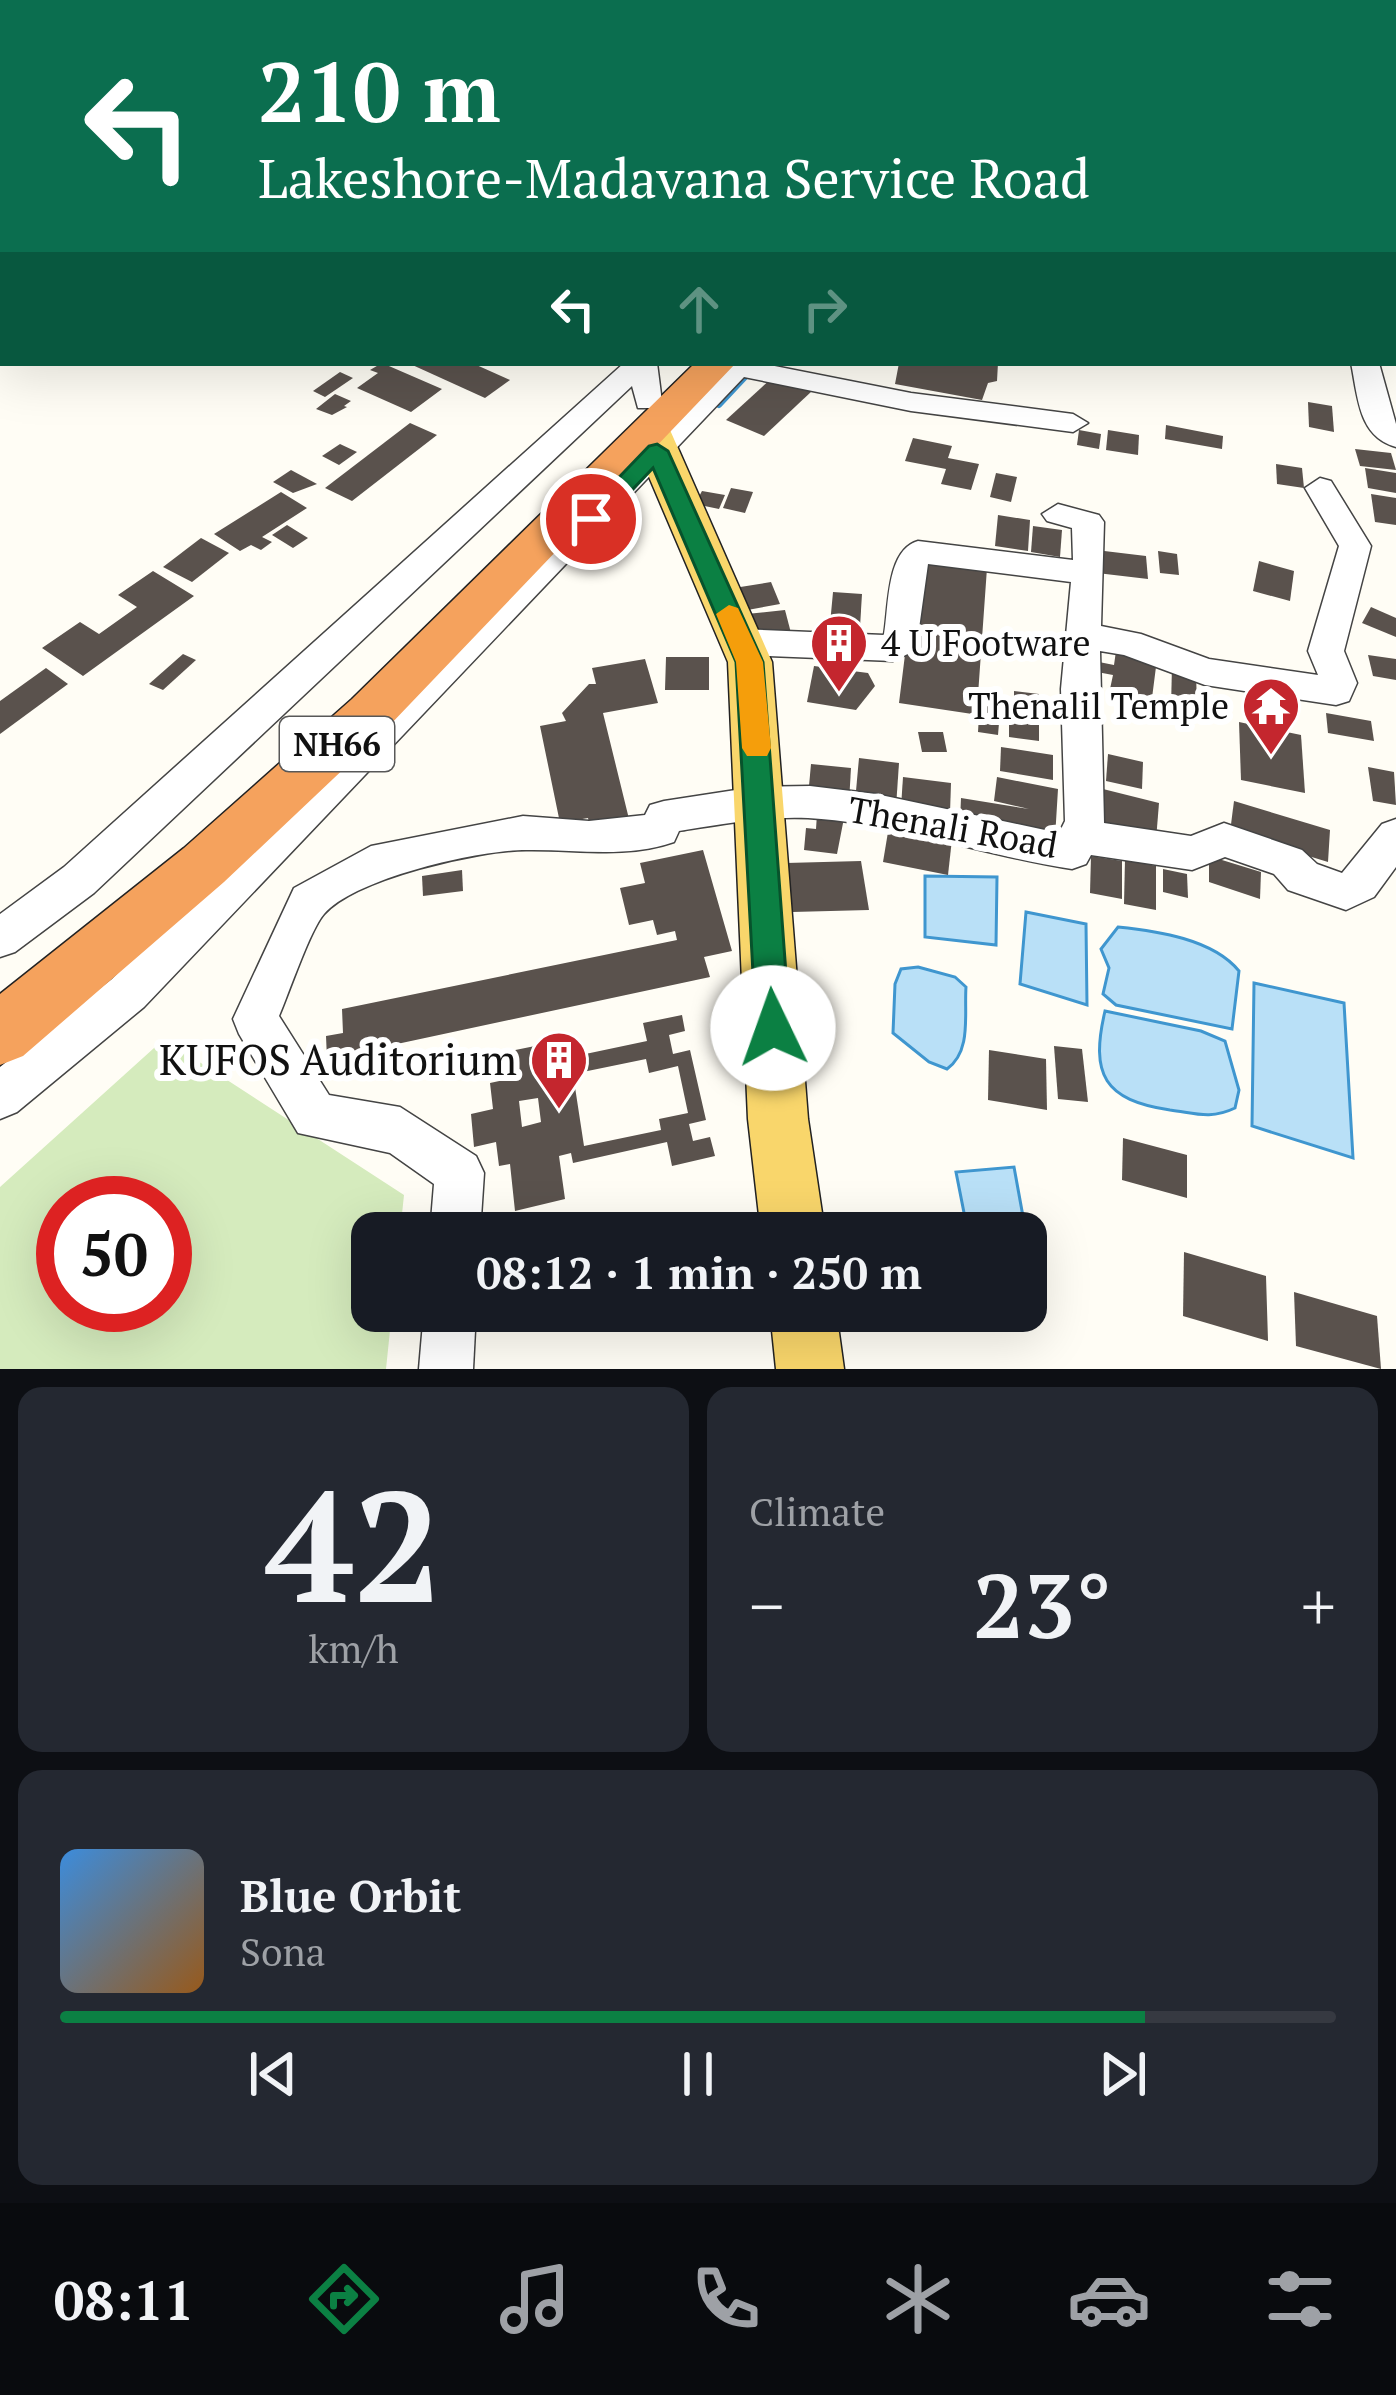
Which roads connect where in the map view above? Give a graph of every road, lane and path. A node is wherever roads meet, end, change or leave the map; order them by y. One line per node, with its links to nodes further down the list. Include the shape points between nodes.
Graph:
1 (685, 366): 5 (highway, NH66)
2 (728, 366): 5 (highway, NH66)
3 (741, 366): 6 (street, via 910,402)
4 (1366, 366): 7 (street, via 1379,425)
5 (648, 402): 12 (main road); 16 (street); 17 (highway, NH66, via 297,743); 18 (highway, NH66, via 370,713 204,865); 19 (street, via 128,993)
6 (1073, 423)
7 (1396, 438)
8 (1320, 488): 11 (street, via 1326,511 1355,546 1327,651 1336,691 1205,671)
9 (1058, 514): 11 (street, Thenali Road, via 1088,522)
10 (1073, 571): 12 (street, via 918,552 900,644)
11 (1083, 636): 14 (street, Thenali Road, via 1084,821)
12 (741, 642): 13 (main road, via 750,662)
13 (761, 803): 14 (street, Thenali Road, via 891,814 1072,852); 20 (street, via 664,817 660,830 589,838 523,833 385,857 310,901 255,1019 315,1116 400,1131 459,1173); 21 (main road)
14 (1077, 836): 15 (street, via 1192,853 1224,840 1346,892)
15 (1396, 836)
16 (0, 938)
17 (0, 988)
18 (0, 1034)
19 (0, 1096)
20 (456, 1212)
21 (790, 1212)
22 (449, 1332): 24 (street)
23 (806, 1332): 25 (main road)
24 (446, 1369)
25 (810, 1369)

